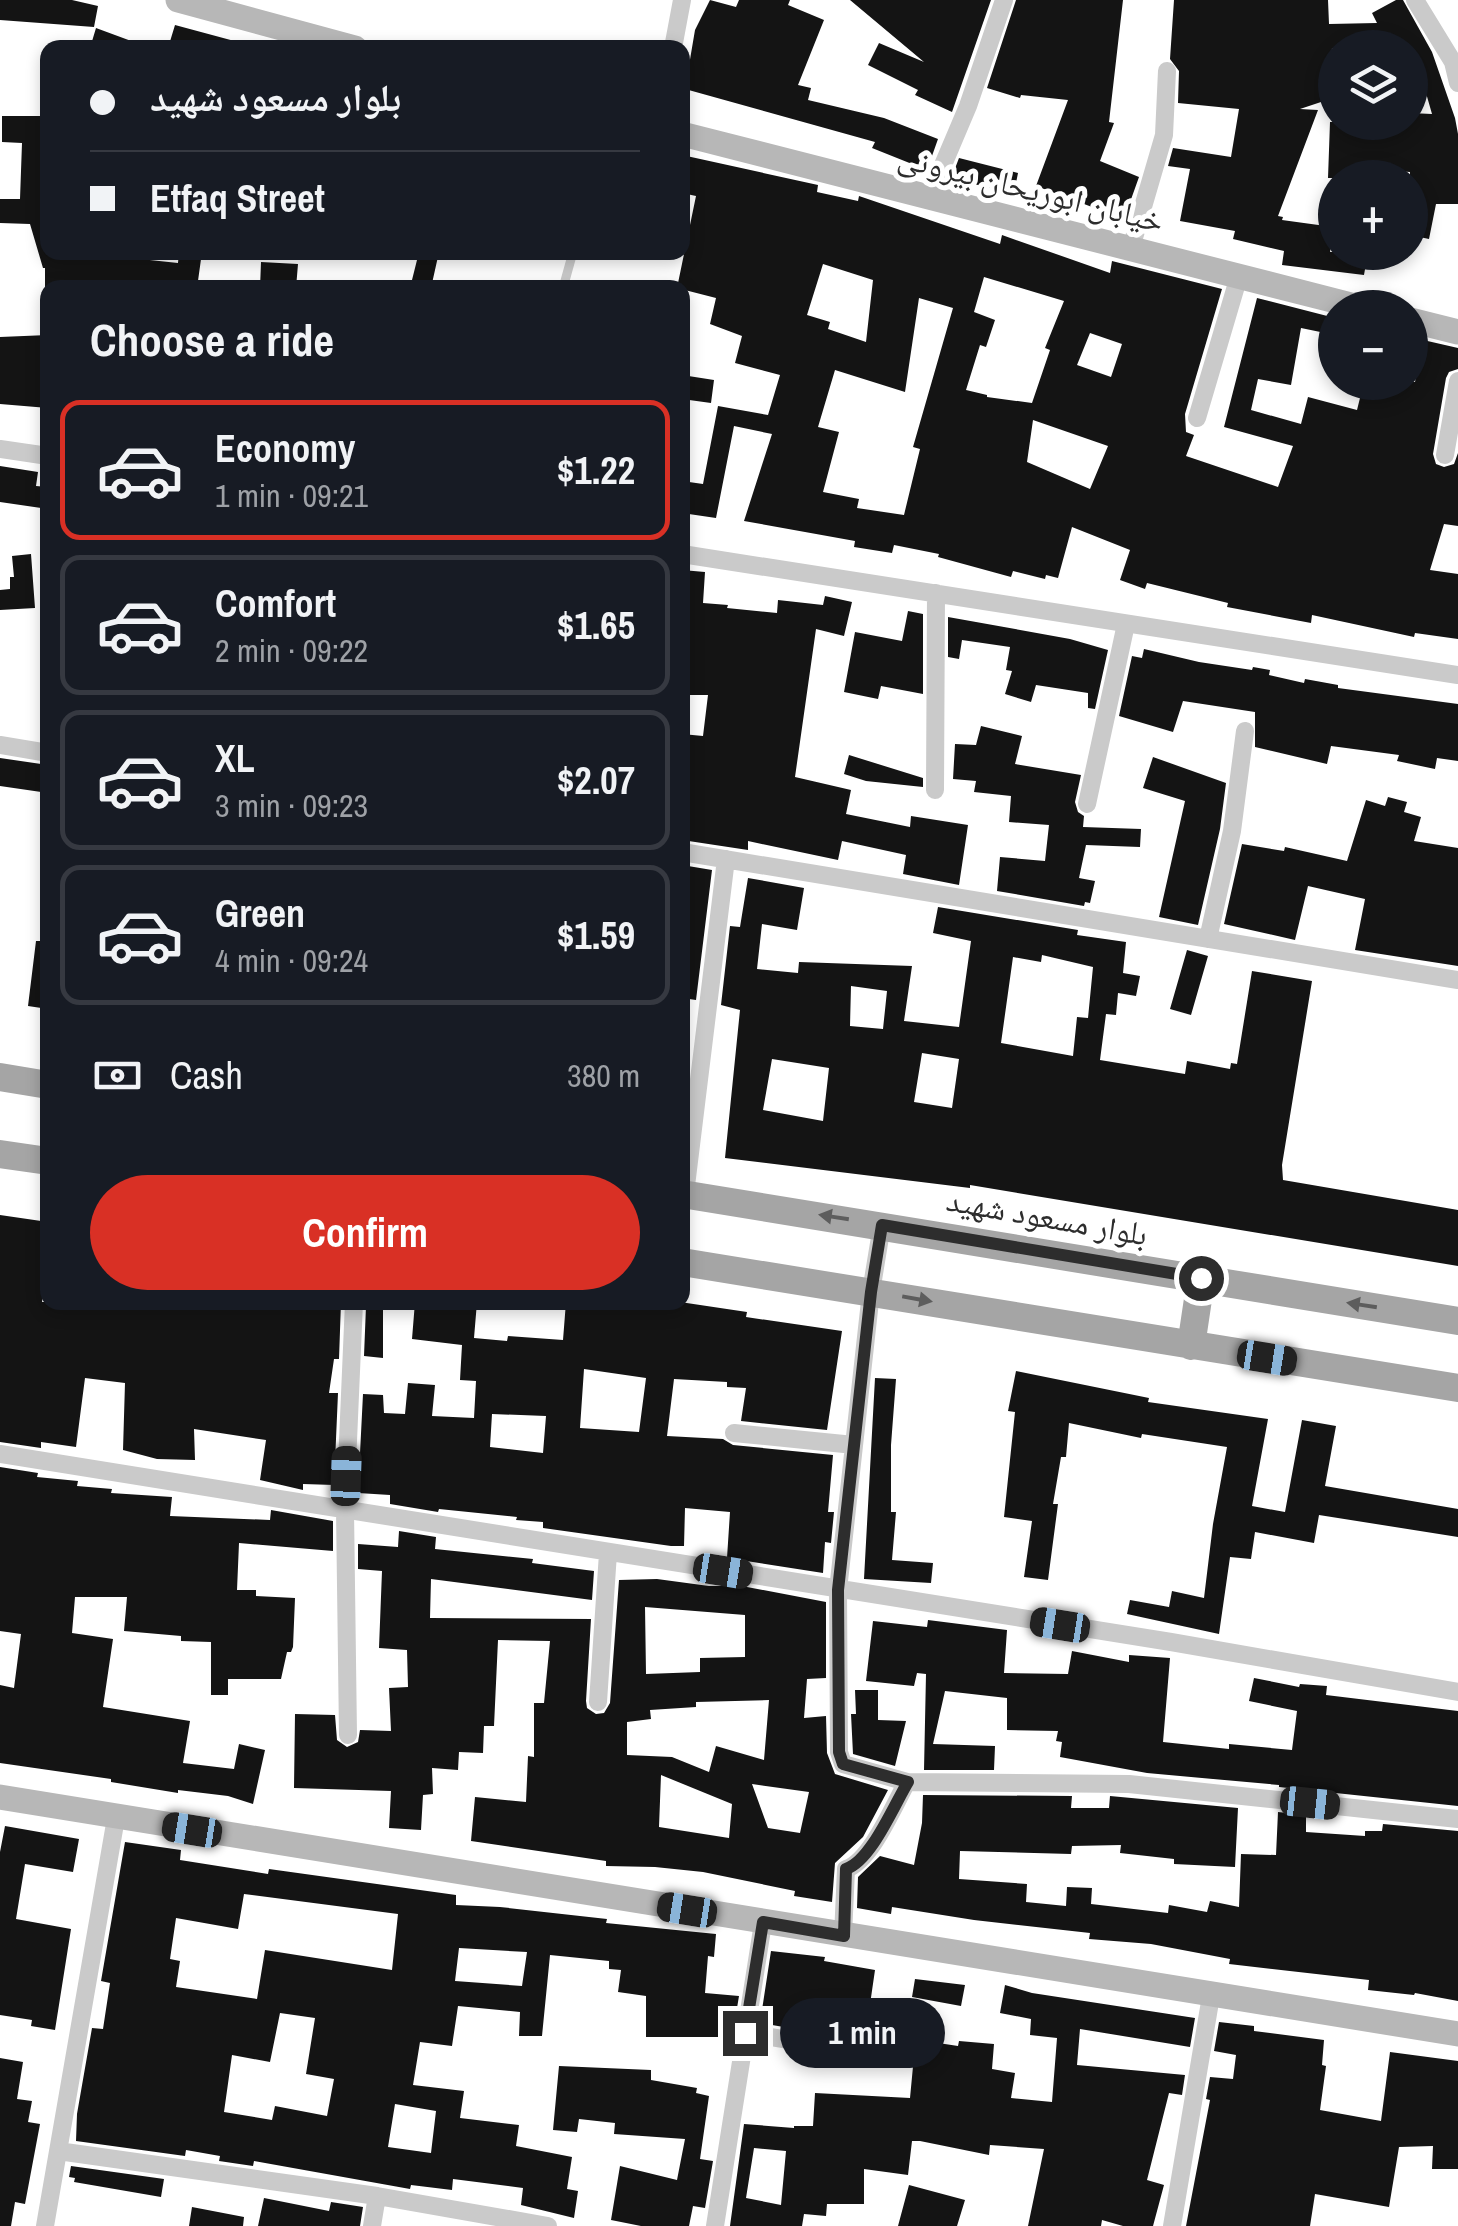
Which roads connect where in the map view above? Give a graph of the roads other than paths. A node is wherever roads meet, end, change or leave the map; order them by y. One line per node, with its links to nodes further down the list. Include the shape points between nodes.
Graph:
1 (178, 0): 5 (street)
2 (682, 0): 6 (street)
3 (1004, 0): 10 (street)
4 (1415, 0): 8 (street, via 1453,62)
5 (326, 40)
6 (674, 40)
7 (1167, 71): 11 (street, via 1164,135)
8 (1458, 83)
9 (690, 136): 10 (street, خیابان ابوریحان بیرونی)
10 (930, 198): 11 (street, خیابان ابوریحان بیرونی)
11 (1131, 248): 12 (street, خیابان ابوریحان بیرونی)
12 (1239, 276): 13 (street, خیابان ابوریحان بیرونی); 17 (street)
13 (1318, 297)
14 (1428, 324): 15 (street)
15 (1458, 332)
16 (1458, 380): 20 (street)
17 (1197, 418)
18 (0, 448): 19 (street)
19 (40, 455)
20 (1445, 455)
21 (690, 555): 22 (street)
22 (936, 594): 23 (street); 28 (street)
23 (1126, 624): 24 (street); 29 (street)
24 (1458, 675)
25 (1245, 731): 32 (street)
26 (0, 745): 27 (street)
27 (40, 752)
28 (936, 790)
29 (1088, 804)
30 (690, 853): 31 (street)
31 (726, 859): 32 (street); 36 (street)
32 (1208, 939): 33 (street)
33 (1458, 980)
34 (0, 1076): 35 (main road)
35 (40, 1084)
36 (690, 1146)
37 (0, 1154): 38 (main road)
38 (40, 1160)
39 (690, 1195): 40 (main road, بلوار مسعود شهید, one-way to 39)
40 (882, 1225): 42 (main road, بلوار مسعود شهید); 43 (street)
41 (690, 1263): 43 (main road)
42 (1201, 1278): 45 (main road, بلوار مسعود شهید, one-way to 42); 46 (main road)
43 (871, 1292): 46 (main road, one-way to 46); 49 (street)
44 (354, 1310): 51 (street)
45 (1458, 1321)
46 (1191, 1346): 47 (main road)
47 (1458, 1388)
48 (734, 1432): 49 (street)
49 (854, 1445): 53 (street)
50 (0, 1454): 51 (street)
51 (345, 1510): 52 (street); 56 (street)
52 (608, 1553): 53 (street); 55 (street)
53 (838, 1590): 54 (street); 57 (street, via 843,1764)
54 (1458, 1692)
55 (598, 1702)
56 (348, 1735)
57 (908, 1782): 60 (street, via 1129,1784); 62 (street, via 871,1846 846,1869)
58 (0, 1797): 59 (street)
59 (116, 1818): 61 (street); 67 (street)
60 (1458, 1820)
61 (763, 1922): 62 (street); 64 (street)
62 (844, 1936): 63 (street)
63 (1211, 1996): 65 (street); 73 (street)
64 (745, 2033): 66 (street); 72 (street)
65 (1458, 2034)
66 (814, 2044)
67 (58, 2151): 68 (street); 69 (street)
68 (377, 2196): 70 (street); 71 (street)
69 (45, 2226)
70 (372, 2226)
71 (548, 2226)
72 (716, 2226)
73 (1172, 2226)

